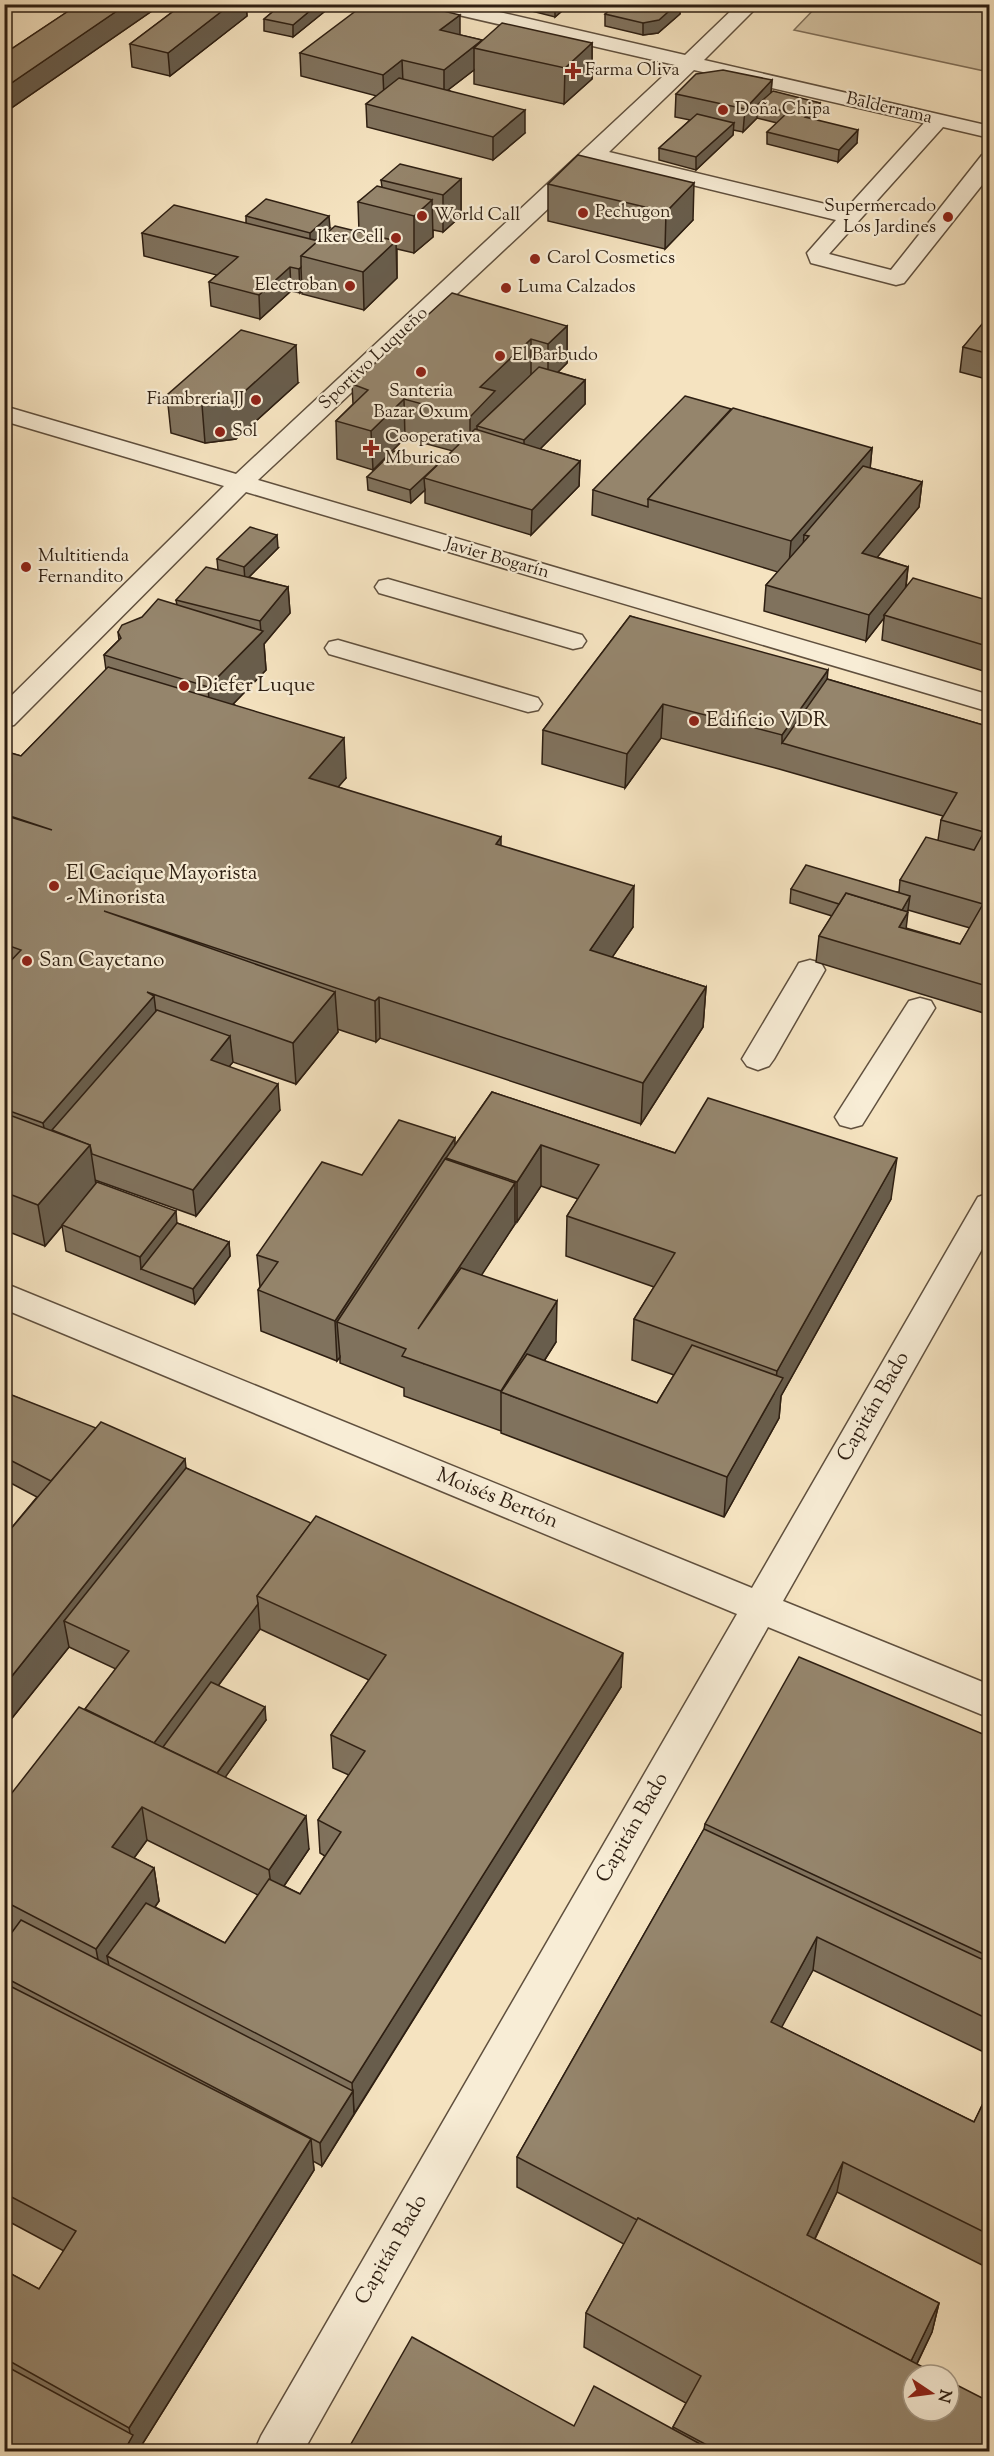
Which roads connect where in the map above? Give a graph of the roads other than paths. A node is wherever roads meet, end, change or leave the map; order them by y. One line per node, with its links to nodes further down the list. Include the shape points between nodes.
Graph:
1 (437, 4): 3 (street, Balderrama)
2 (750, 4): 3 (street, Sportivo Luqueño)
3 (689, 63): 4 (street, Balderrama); 6 (street, Sportivo Luqueño)
4 (938, 120): 5 (street, Balderrama); 8 (street)
5 (990, 132)
6 (594, 155): 8 (street); 10 (street, Sportivo Luqueño)
7 (990, 160): 8 (street, via 896,278 819,258 818,253)
8 (849, 216)
9 (4, 413): 10 (street, Javier Bogarín)
10 (241, 483): 15 (street, Javier Bogarín); 16 (street, Sportivo Luqueño)
11 (388, 587): 12 (street)
12 (573, 641)
13 (339, 648): 14 (street)
14 (528, 704)
15 (990, 705)
16 (4, 719)
17 (810, 970): 19 (street)
18 (920, 1008): 20 (street)
19 (758, 1059)
20 (851, 1117)
21 (990, 1205): 23 (street, Capitán Bado)
22 (4, 1295): 23 (street, Moisés Bertón)
23 (760, 1607): 24 (street, Moisés Bertón); 25 (street, Capitán Bado)
24 (990, 1702)
25 (277, 2451)

